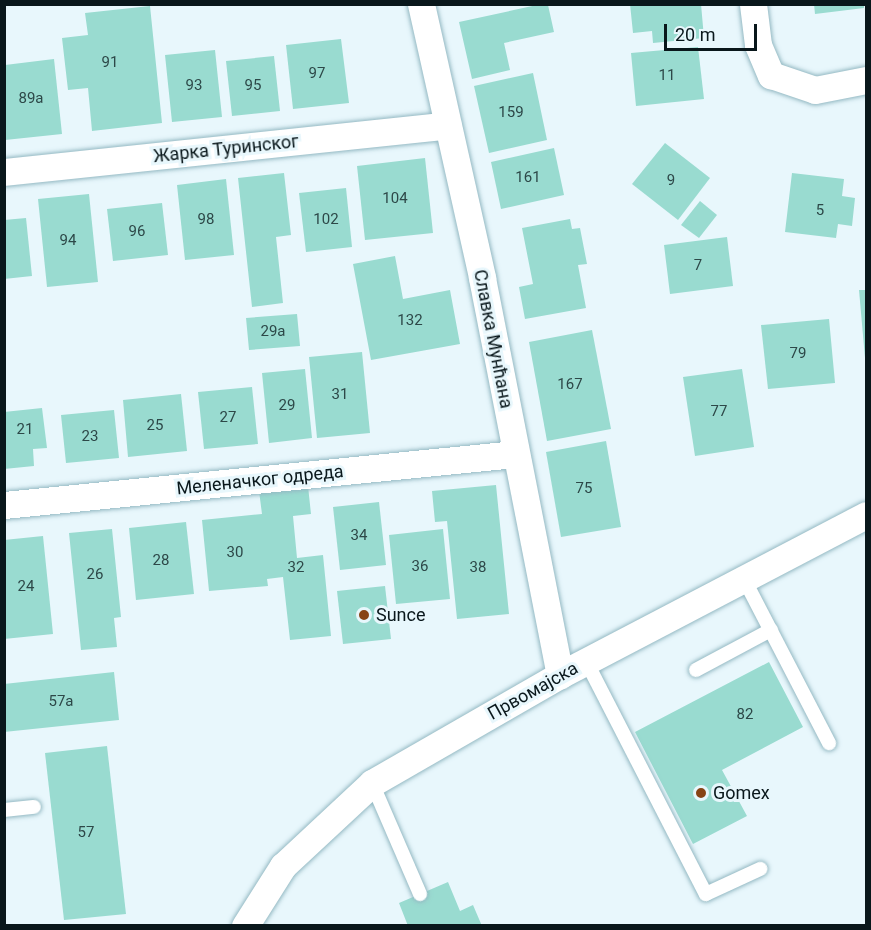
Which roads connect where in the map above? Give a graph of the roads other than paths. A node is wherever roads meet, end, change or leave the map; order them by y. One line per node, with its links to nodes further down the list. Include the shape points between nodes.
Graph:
1 (421, 4): 4 (street, Славка Мунћана)
2 (753, 4): 3 (street, via 758,45 771,75 815,90)
3 (867, 80)
4 (448, 125): 5 (street, Жарка Туринског); 6 (street, Славка Мунћана)
5 (4, 172)
6 (515, 454): 7 (street, Меленачког одреда); 13 (street, Славка Мунћана)
7 (4, 505)
8 (867, 515): 9 (street, Првомајска)
9 (744, 579): 10 (lane); 11 (street, Првомајска)
10 (771, 630): 12 (lane); 14 (lane)
11 (586, 661): 13 (street, Првомајска); 18 (lane, via 706,894)
12 (696, 670)
13 (560, 675): 15 (street, Првомајска)
14 (830, 743)
15 (372, 783): 19 (lane); 20 (street, Првомајска, via 283,866)
16 (34, 807): 17 (lane)
17 (4, 810)
18 (760, 869)
19 (420, 894)
20 (245, 926)

